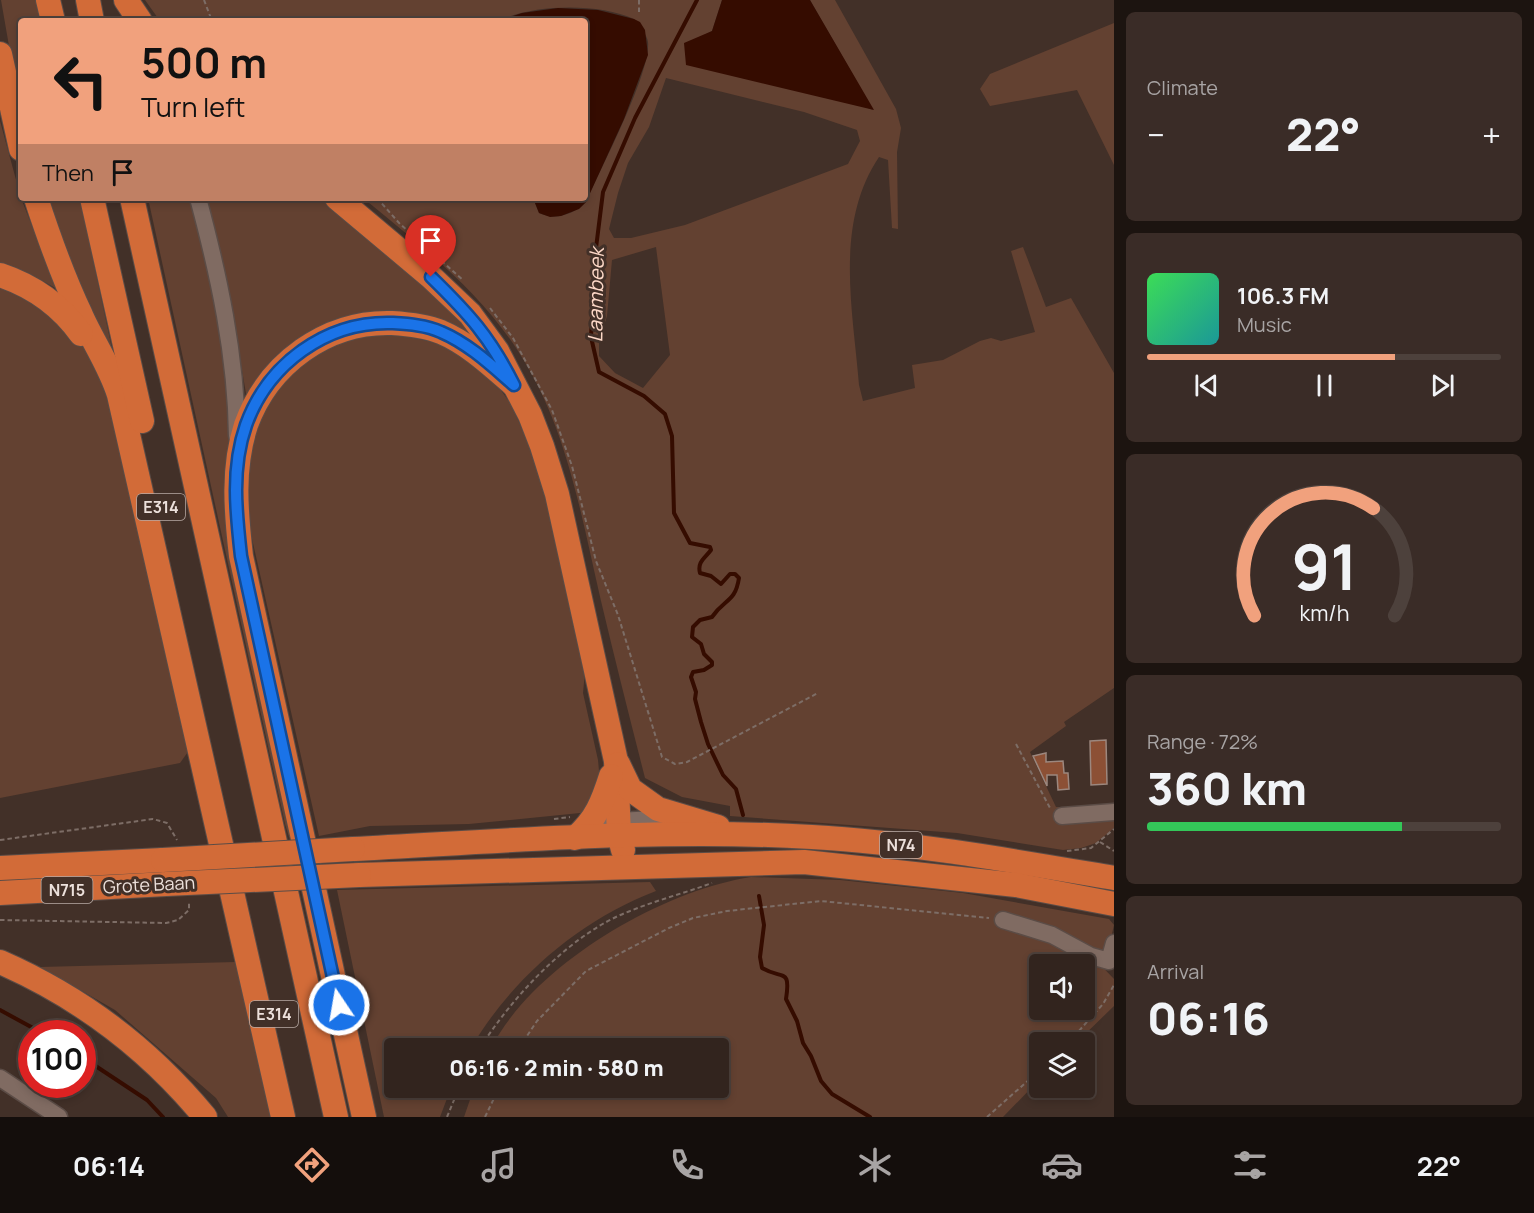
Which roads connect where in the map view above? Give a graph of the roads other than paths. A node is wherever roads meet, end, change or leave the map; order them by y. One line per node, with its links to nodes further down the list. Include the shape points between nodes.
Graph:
1 (48, 0): 3 (highway)
2 (88, 0): 4 (highway)
3 (52, 18)
4 (91, 18)
5 (0, 54): 6 (highway)
6 (18, 135)
7 (37, 201): 14 (highway, E314, via 54,255 114,379)
8 (93, 201): 38 (highway, E314)
9 (133, 201): 39 (highway, E314)
10 (199, 201): 15 (street, via 229,340 237,408)
11 (341, 201): 13 (highway, via 470,314 497,351)
12 (0, 275): 14 (highway, E314, via 32,288 70,320)
13 (514, 385): 15 (highway, via 466,345 439,331 403,324 355,326 302,350 269,381 245,427); 16 (highway, via 530,415 557,494)
14 (123, 412): 37 (highway, E314)
15 (237, 464): 40 (highway, via 235,506 241,556)
16 (616, 761): 17 (highway); 21 (highway); 23 (highway, via 603,802 592,822)
17 (630, 789): 20 (highway, via 658,809); 21 (highway)
18 (1114, 813): 19 (street)
19 (1062, 816)
20 (686, 818): 21 (street, N74); 22 (highway, N74)
21 (625, 828): 22 (highway, N74); 23 (highway, N74); 25 (highway)
22 (743, 835): 27 (highway, N74, via 813,837 952,850)
23 (575, 837): 24 (highway, N74, bridge)
24 (257, 854): 26 (highway, Grote Baan / N715, bridge)
25 (627, 867): 28 (highway, N74, bridge); 30 (highway, N74, via 804,862 1016,885)
26 (0, 868)
27 (1114, 878)
28 (262, 880): 29 (highway, Grote Baan / N715, bridge)
29 (0, 893)
30 (1114, 903)
31 (1003, 920): 32 (street, via 1052,935 1109,961)
32 (1114, 943)
33 (0, 962): 36 (highway, via 44,983 122,1034 170,1077)
34 (0, 1078): 35 (street)
35 (59, 1117)
36 (205, 1117)
37 (283, 1117)
38 (297, 1117)
39 (336, 1117)
40 (364, 1117)

